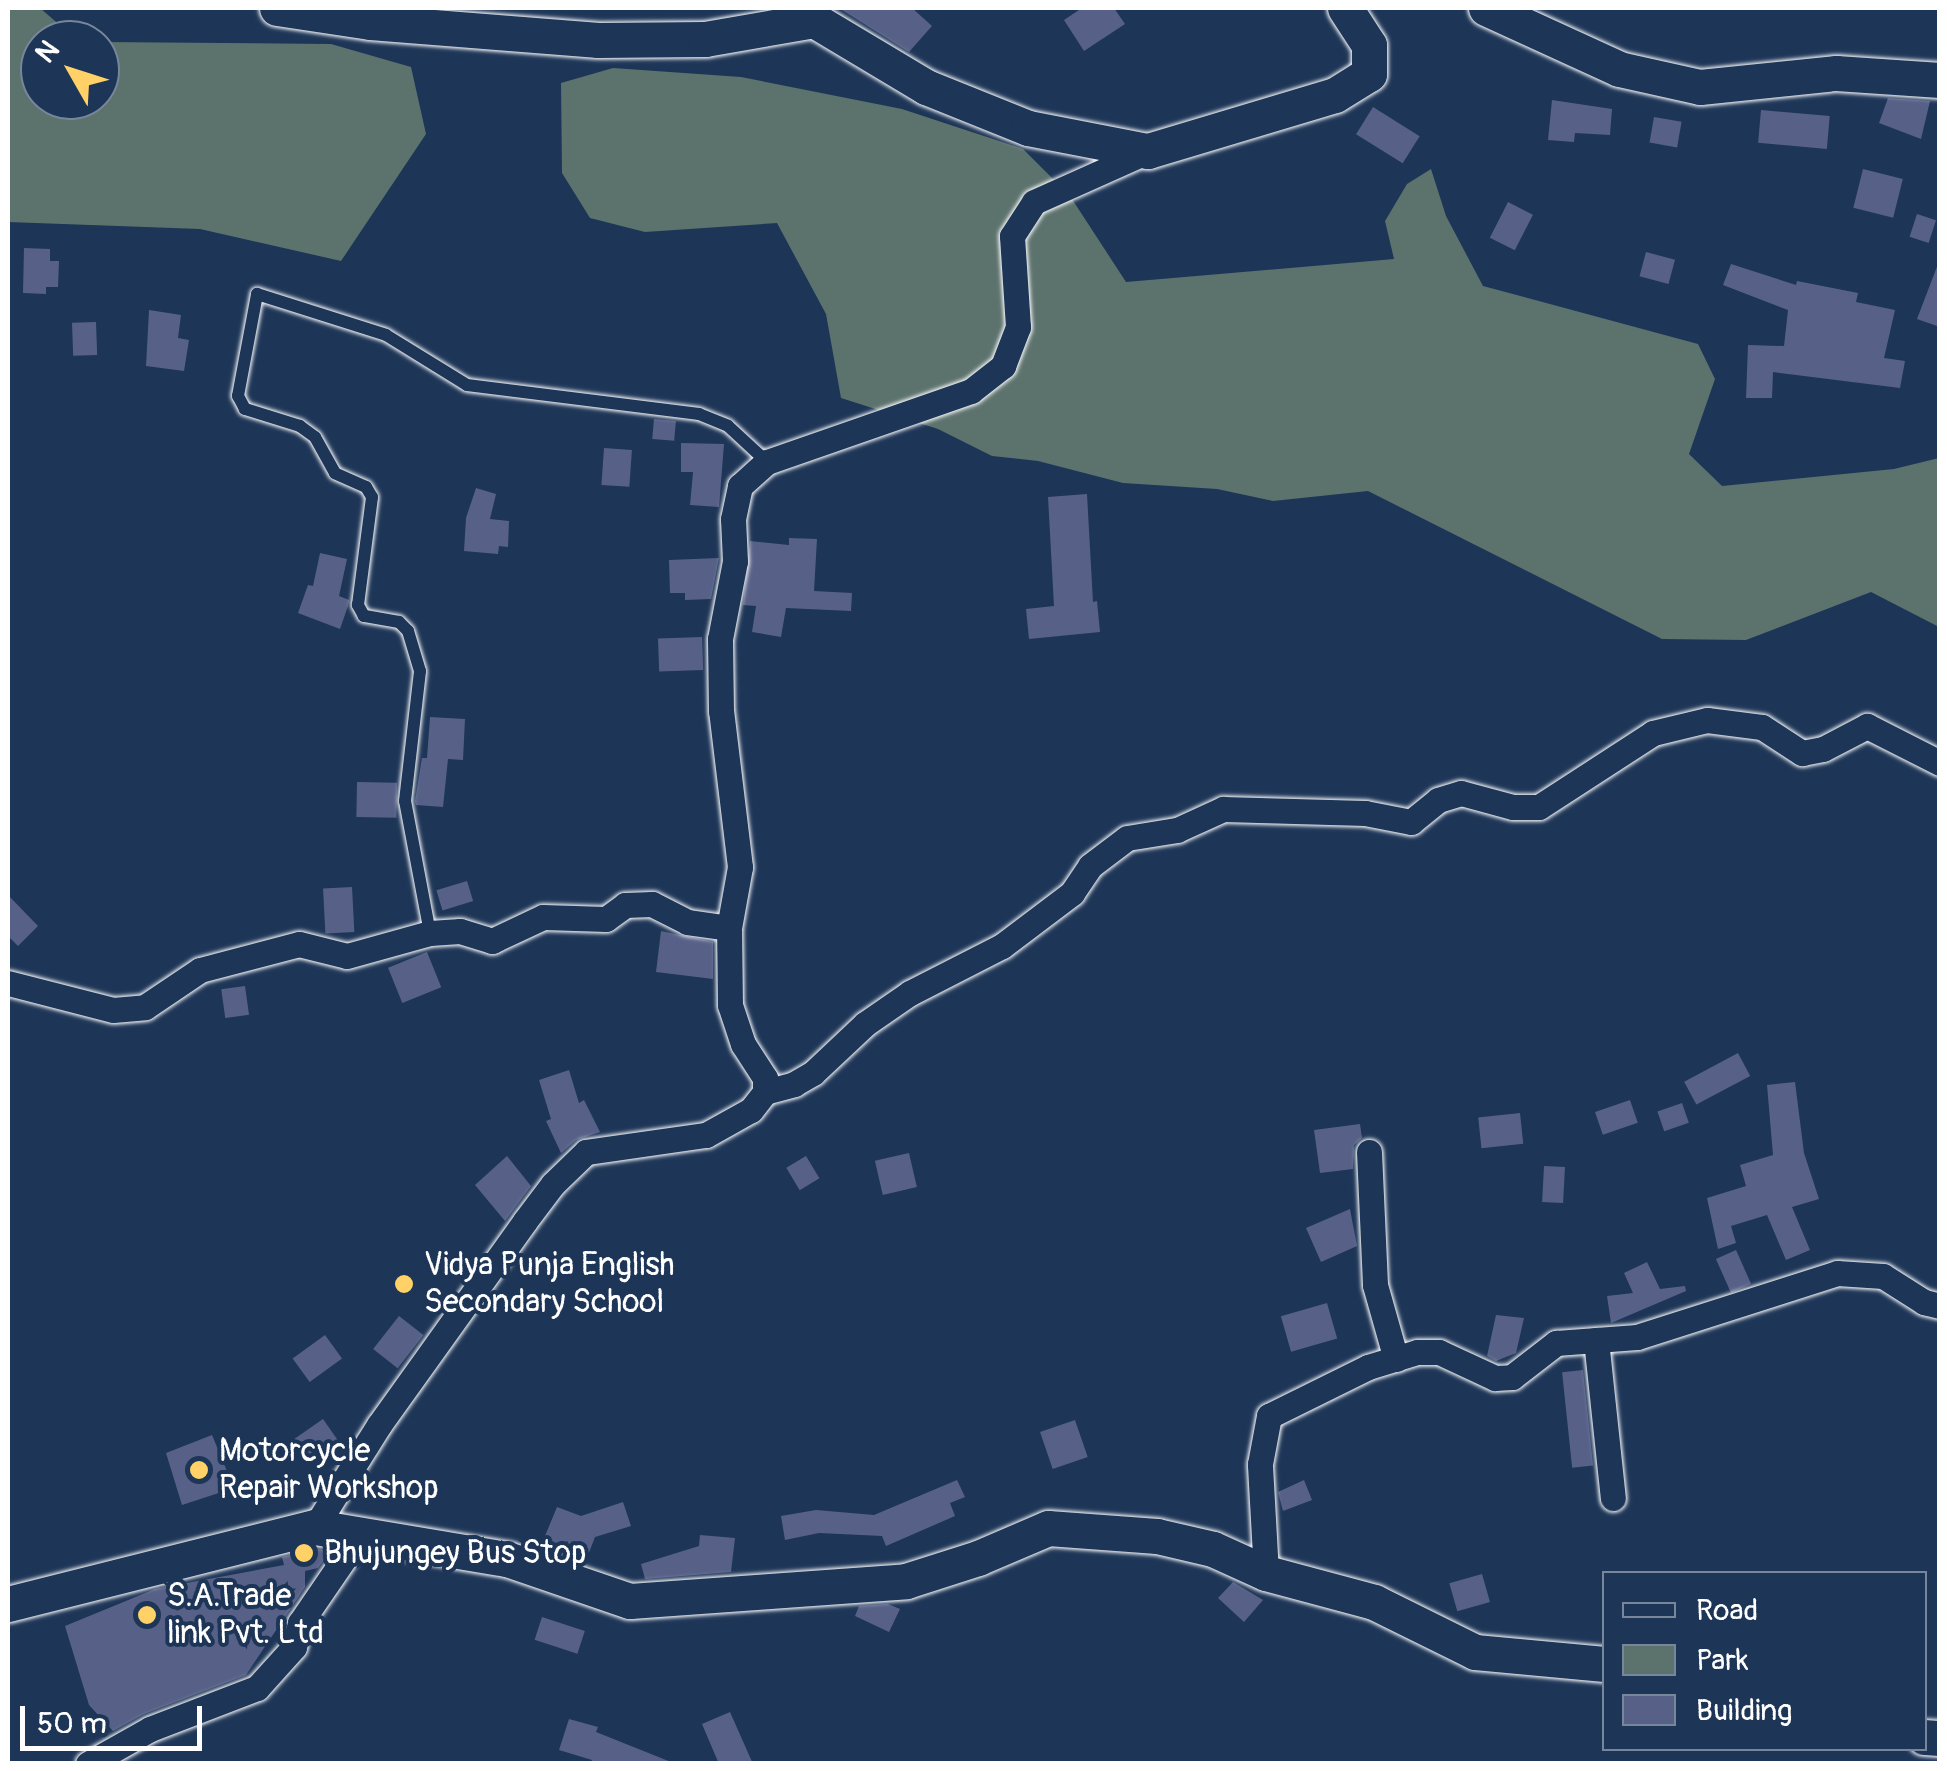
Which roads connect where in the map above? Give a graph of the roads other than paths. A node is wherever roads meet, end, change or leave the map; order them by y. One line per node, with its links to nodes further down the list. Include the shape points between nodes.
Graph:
1 (277, 8): 4 (main road, via 598,40 705,40)
2 (1344, 8): 6 (main road, via 1369,45 1370,74 1336,95)
3 (1486, 8): 5 (main road, via 1620,69 1700,88 1836,73)
4 (811, 14): 6 (main road, via 926,87 1028,128)
5 (1940, 80)
6 (1148, 152): 7 (street, via 1034,202 1012,236 1018,327 1003,366 971,391)
7 (767, 462): 9 (street, via 740,486 720,639 720,711 740,867); 10 (lane, via 728,426 699,414 467,385 386,334 257,294 238,396 246,409 300,426 335,473 366,487 372,498 358,605 364,616 399,622 408,631 420,671 406,801)
8 (1940, 764): 12 (street, via 1866,726 1802,753 1762,727 1707,720 1653,733 1539,807 1461,794 1438,800 1411,822 1364,812 1224,809 1177,830 1127,838 1090,866 1072,893 1002,946 910,993 812,1074)
9 (729, 928): 10 (street, via 687,922 652,904 624,906 606,920 543,917 492,941); 12 (street, via 730,1006 765,1078)
10 (430, 933): 11 (street, via 347,956 299,944 200,970 145,1007 113,1010)
11 (8, 983)
12 (765, 1092): 18 (street, via 751,1110 706,1135 586,1152 564,1173 379,1425)
13 (1369, 1152): 16 (street, via 1375,1285)
14 (1940, 1306): 15 (street, via 1883,1276 1838,1274 1636,1337)
15 (1596, 1340): 16 (street, via 1556,1343 1512,1377 1495,1378 1439,1352); 17 (street)
16 (1396, 1359): 20 (street, via 1269,1416 1260,1464)
17 (1613, 1498)
18 (315, 1528): 19 (main road); 21 (main road)
19 (361, 1534): 20 (main road, via 508,1559 630,1601 906,1581 1048,1528 1157,1536 1214,1548); 23 (street, via 300,1623 294,1647 257,1688 150,1729)
20 (1266, 1574): 22 (main road, via 1374,1602 1475,1652)
21 (8, 1604)
22 (1602, 1664)
23 (88, 1764)

